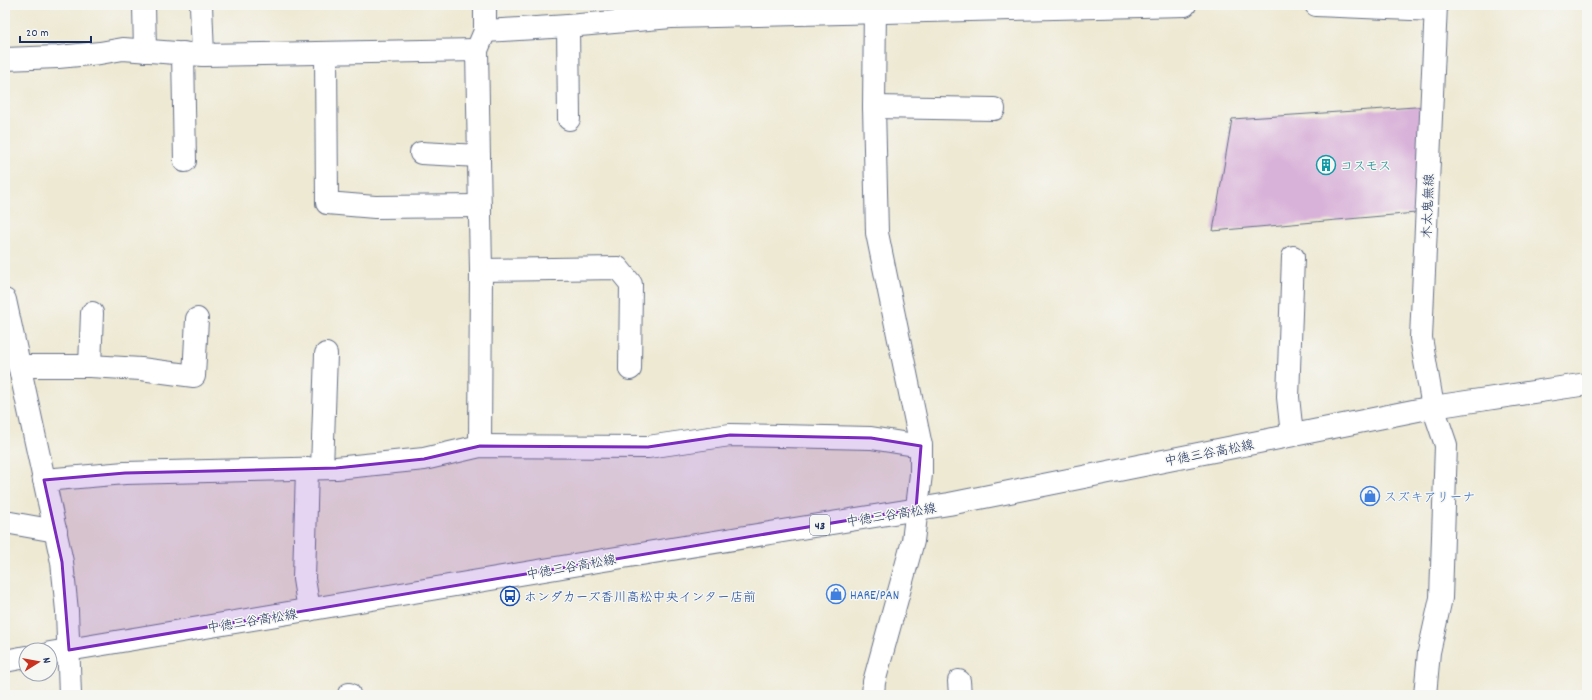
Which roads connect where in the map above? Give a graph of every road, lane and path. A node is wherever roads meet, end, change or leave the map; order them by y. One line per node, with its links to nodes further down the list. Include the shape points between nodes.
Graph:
1 (144, 5): 11 (street)
2 (201, 5): 13 (street)
3 (486, 5): 10 (street)
4 (1185, 5): 7 (street)
5 (1316, 5): 6 (street)
6 (1435, 7): 32 (street, 木太鬼無線, via 1421,338)
7 (875, 9): 8 (street); 15 (street)
8 (671, 11): 9 (street)
9 (568, 26): 10 (street); 17 (street)
10 (481, 40): 12 (street); 19 (street)
11 (145, 51): 13 (street); 14 (street, via 123,49 58,57)
12 (326, 53): 13 (street); 21 (street, via 327,203 375,207)
13 (193, 54): 20 (street)
14 (5, 59)
15 (874, 107): 16 (street); 35 (street, via 878,233)
16 (994, 109)
17 (569, 119)
18 (421, 153): 19 (street)
19 (479, 156): 21 (street)
20 (185, 161)
21 (480, 206): 23 (street)
22 (1293, 257): 33 (street, via 1288,397)
23 (481, 270): 30 (street, via 618,268 631,284); 34 (street)
24 (5, 300): 28 (street)
25 (92, 313): 29 (street)
26 (198, 319): 29 (street, via 194,376)
27 (326, 354): 36 (street)
28 (19, 366): 29 (street); 37 (street)
29 (90, 366)
30 (630, 369)
31 (1587, 384): 32 (street, 中徳三谷高松線 / 43)
32 (1433, 407): 33 (street, 中徳三谷高松線 / 43); 47 (street, 木太鬼無線, via 1446,446 1441,598 1429,652)
33 (1292, 436): 38 (street, 中徳三谷高松線 / 43)
34 (480, 446): 35 (street, via 648,447 730,434 871,438); 36 (street, via 424,459)
35 (921, 446): 38 (street, via 921,474)
36 (314, 468): 37 (street, via 125,473); 41 (street, via 304,579)
37 (44, 480): 40 (street)
38 (916, 510): 41 (street, 中徳三谷高松線 / 43); 46 (street, via 913,542 874,682)
39 (5, 522): 40 (street)
40 (56, 531): 42 (street, via 68,611)
41 (309, 610): 42 (street, 中徳三谷高松線 / 43)
42 (59, 652): 45 (street)
43 (18, 659): 44 (street)
44 (5, 661)
45 (70, 695)
46 (873, 695)
47 (1425, 695)

